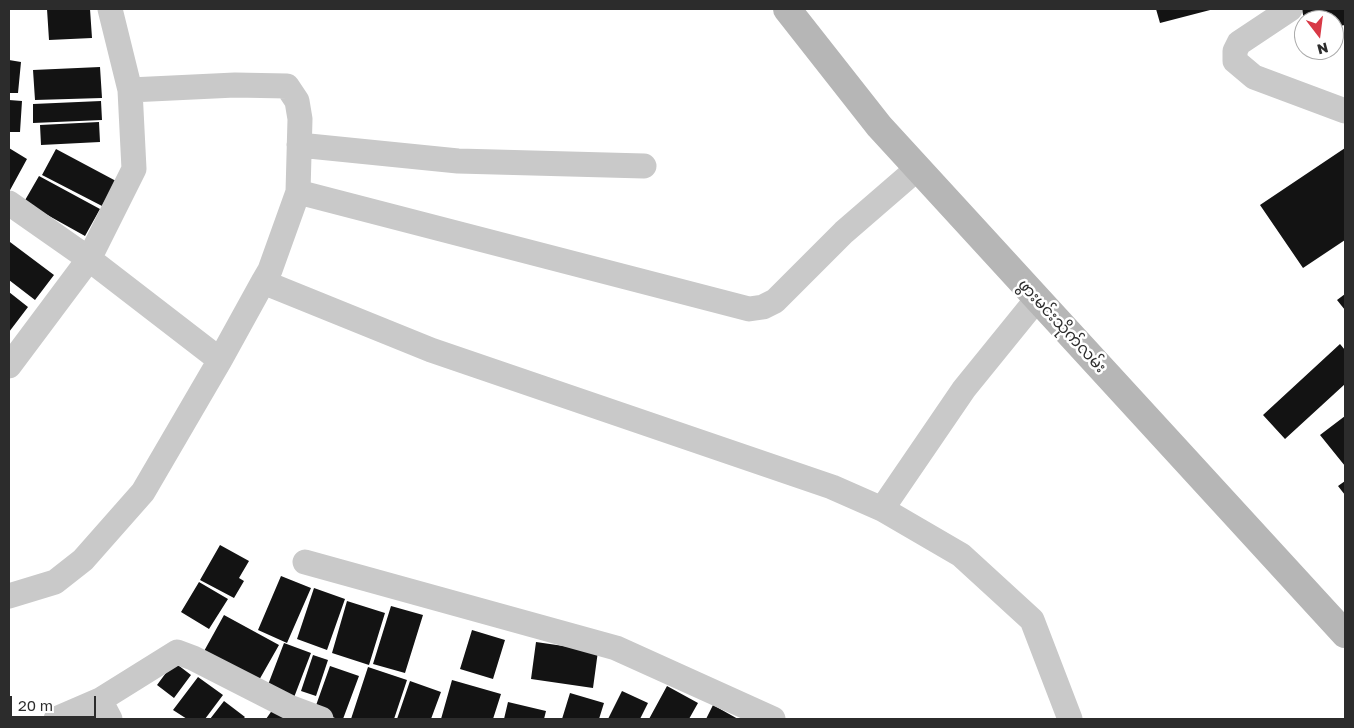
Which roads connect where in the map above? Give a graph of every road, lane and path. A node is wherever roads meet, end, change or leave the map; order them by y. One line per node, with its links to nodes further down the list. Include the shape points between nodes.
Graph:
1 (110, 9): 4 (street)
2 (788, 9): 8 (street, ဖွားမင်းသိုက်လမ်း, via 879,126)
3 (1290, 9): 5 (street, via 1239,43 1235,60 1254,77)
4 (130, 90): 6 (street, via 286,86 297,101); 11 (street, via 134,169)
5 (1345, 111)
6 (299, 145): 7 (street, via 458,161); 9 (street)
7 (644, 166)
8 (918, 168): 9 (street, via 844,232 776,301 749,309); 13 (street, ဖွားမင်းသိုက်လမ်း)
9 (298, 192): 12 (street)
10 (9, 203): 11 (street)
11 (89, 259): 14 (street); 15 (street)
12 (263, 282): 14 (street); 16 (street, via 432,350 832,487)
13 (1037, 299): 16 (street, via 964,389); 19 (street, ဖွားမင်းသိုက်လမ်း)
14 (220, 360): 18 (street, via 143,492 83,560 55,582)
15 (9, 366)
16 (882, 509): 24 (street, via 961,555 1032,620)
17 (305, 562): 23 (street, via 616,648)
18 (9, 596)
19 (1345, 634)
20 (105, 710): 21 (street); 22 (street, via 177,652)
21 (56, 719)
22 (320, 719)
23 (773, 719)
24 (1070, 719)

